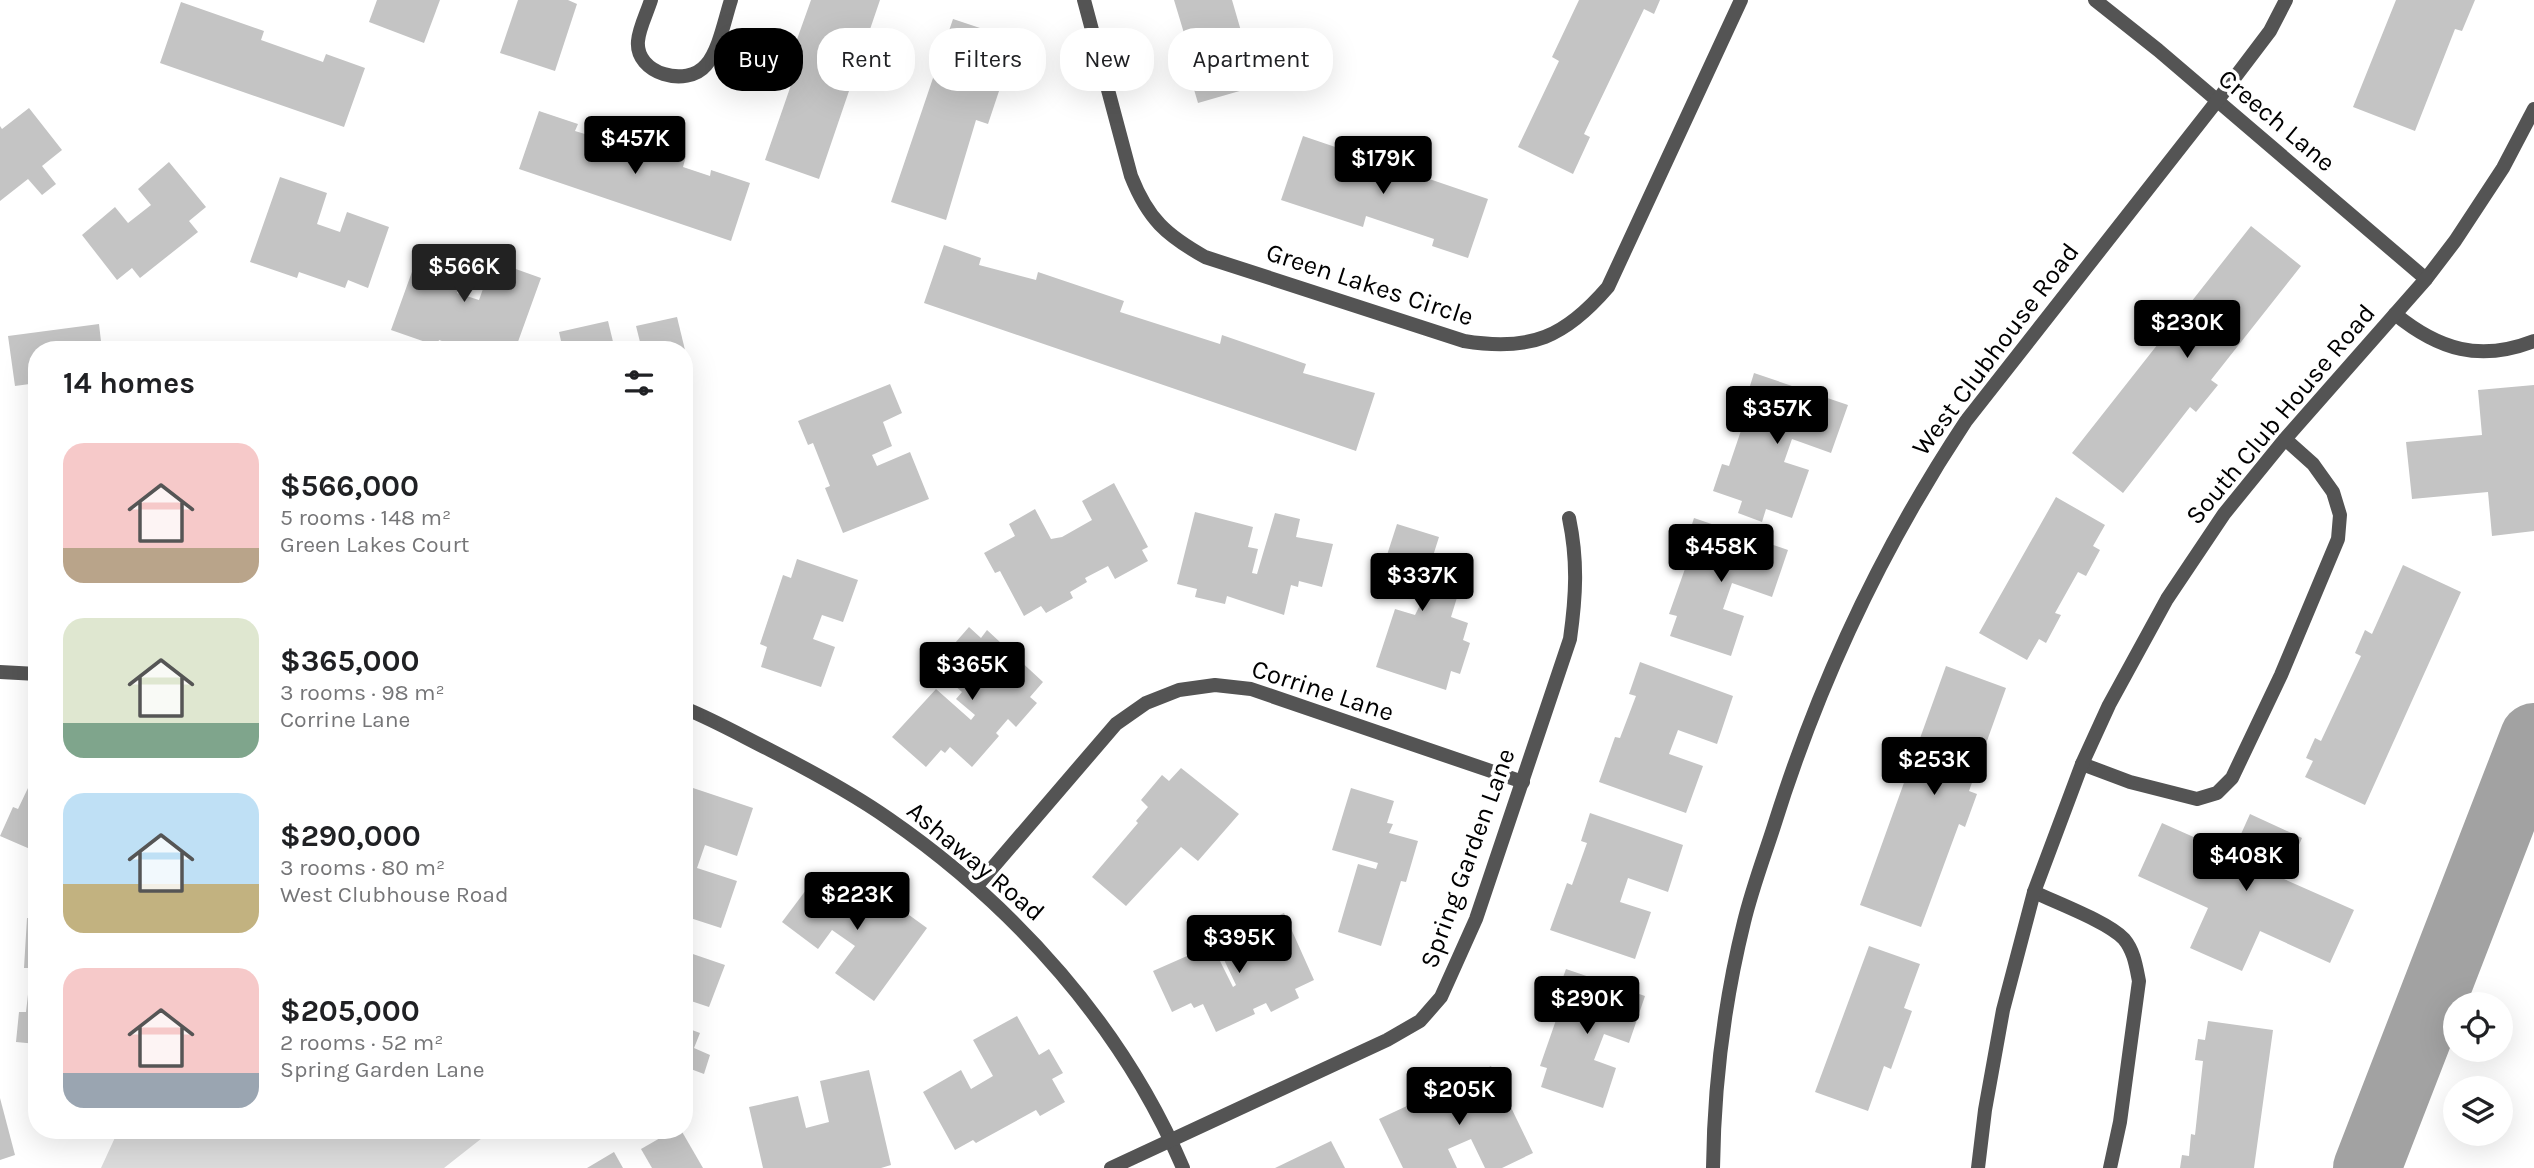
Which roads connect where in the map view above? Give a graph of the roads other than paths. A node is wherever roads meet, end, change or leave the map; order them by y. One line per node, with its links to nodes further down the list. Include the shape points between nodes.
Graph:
1 (651, 0): 2 (street, via 637,42 642,58 653,69 673,77 691,76 706,66)
2 (731, 0)
3 (1084, 0): 4 (street, Green Lakes Circle, via 1131,176 1156,222 1176,240 1218,261 1491,346 1525,343 1558,332 1586,313 1608,287)
4 (1741, 0)
5 (2095, 0): 7 (street, Creech Lane)
6 (2286, 0): 7 (street, West Clubhouse Road, via 2270,31)
7 (2217, 101): 9 (street, Creech Lane); 24 (street, West Clubhouse Road, via 1966,421 1881,563 1835,658 1795,758 1744,920 1725,1012 1714,1105)
8 (2534, 109): 9 (street, South Club House Road, via 2503,168)
9 (2426, 279): 10 (street, South Club House Road)
10 (2395, 314): 11 (street, via 2437,342 2479,353); 12 (street, South Club House Road)
11 (2534, 341)
12 (2285, 439): 17 (street, South Club House Road, via 2224,514 2167,599); 17 (street, via 2313,464 2333,492 2340,515 2337,540 2232,778 2217,793 2197,799)
13 (1569, 518): 18 (street, Spring Garden Lane, via 1577,593 1570,639)
14 (0, 672): 15 (street)
15 (28, 674)
16 (693, 712): 19 (street, Ashaway Road, via 815,773 890,820)
17 (2082, 764): 20 (street, South Club House Road)
18 (1522, 782): 19 (street, Corrine Lane, via 1251,689 1215,685 1179,690 1146,703 1116,724); 21 (street, Spring Garden Lane, via 1476,919 1441,997 1420,1021)
19 (976, 887): 21 (street, Ashaway Road, via 1083,999 1130,1066)
20 (2034, 892): 25 (street, South Club House Road, via 2003,1010); 26 (street, via 2103,925 2123,939 2135,958 2138,981)
21 (1171, 1141): 22 (street, Spring Garden Lane); 23 (street, Ashaway Road)
22 (1111, 1168)
23 (1183, 1168)
24 (1713, 1168)
25 (1978, 1168)
26 (2110, 1168)

